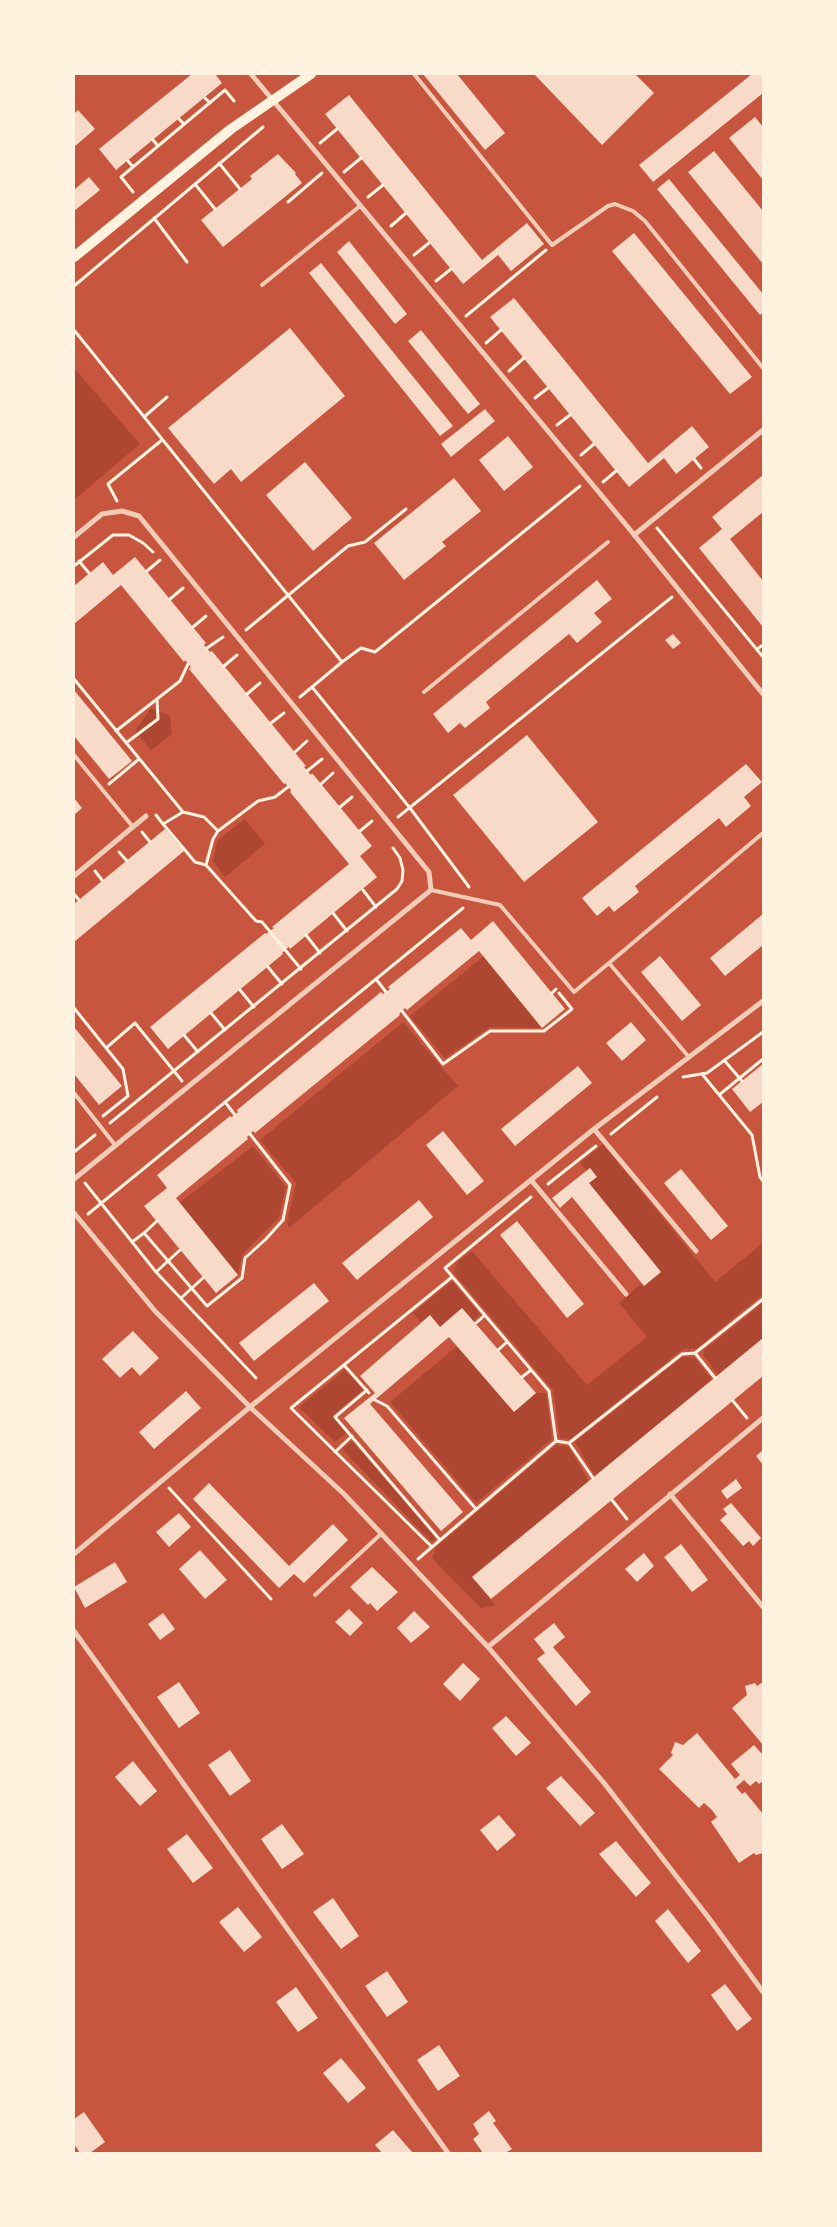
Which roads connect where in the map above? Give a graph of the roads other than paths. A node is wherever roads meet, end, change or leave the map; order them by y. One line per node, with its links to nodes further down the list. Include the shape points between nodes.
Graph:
1 (251, 74): 4 (street)
2 (311, 74): 4 (main road)
3 (414, 74): 8 (lane, via 552,245 608,206 615,204 633,210)
4 (272, 99): 5 (street); 6 (main road)
5 (360, 205): 7 (lane); 10 (street)
6 (74, 257)
7 (262, 285)
8 (763, 368)
9 (763, 430): 10 (street)
10 (634, 535): 14 (street)
11 (74, 537): 20 (street, via 102,514 122,511 139,516 429,872)
12 (608, 542): 13 (lane)
13 (424, 692)
14 (763, 694)
15 (74, 755): 17 (lane)
16 (146, 816): 17 (street)
17 (132, 827): 19 (street)
18 (763, 833): 21 (lane)
19 (74, 876)
20 (431, 890): 21 (lane, via 500,905 574,992); 26 (street)
21 (609, 963): 23 (lane)
22 (763, 1001): 23 (street)
23 (688, 1056): 25 (street)
24 (74, 1093): 26 (lane)
25 (594, 1129): 28 (street); 30 (street)
26 (116, 1145): 27 (street)
27 (76, 1177)
28 (530, 1180): 31 (street); 32 (street)
29 (74, 1213): 32 (street, via 155,1311)
30 (696, 1251)
31 (626, 1294)
32 (250, 1407): 35 (street); 36 (street)
33 (763, 1418): 34 (street)
34 (670, 1494): 38 (street); 40 (street)
35 (382, 1533): 37 (lane); 40 (street)
36 (74, 1554)
37 (316, 1595)
38 (763, 1607)
39 (74, 1630): 42 (street)
40 (488, 1647): 41 (street, via 604,1783)
41 (763, 1992)
42 (448, 2153)

